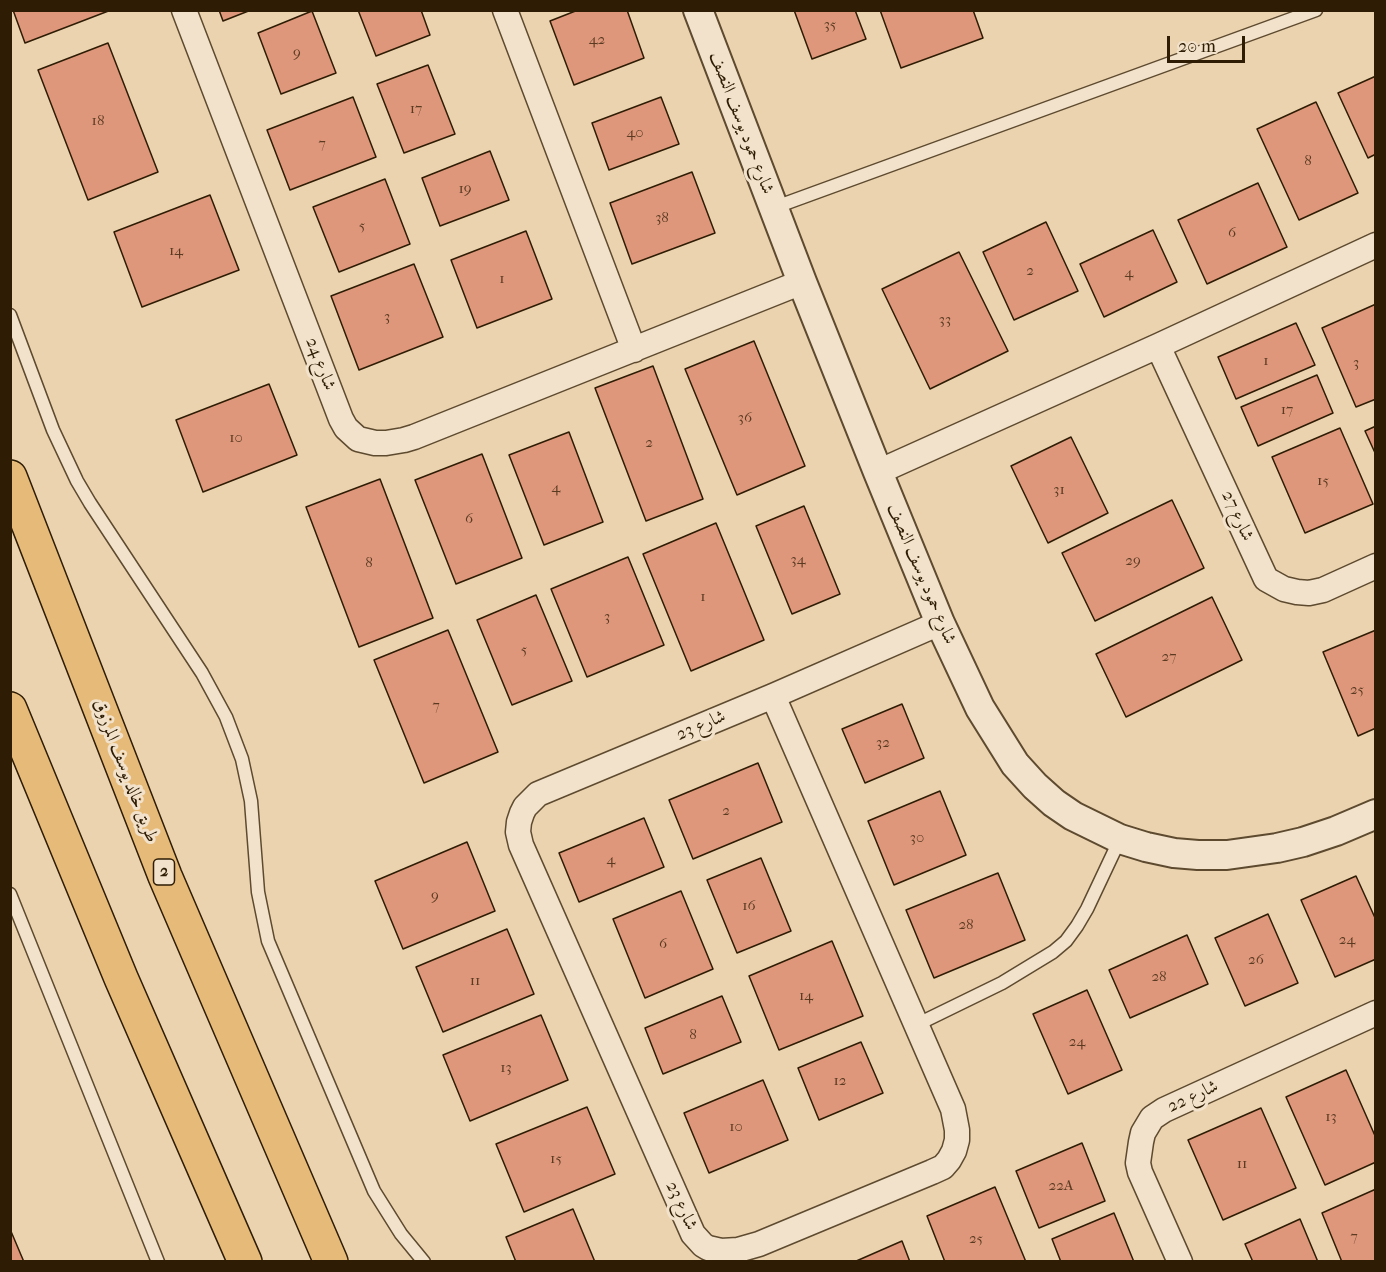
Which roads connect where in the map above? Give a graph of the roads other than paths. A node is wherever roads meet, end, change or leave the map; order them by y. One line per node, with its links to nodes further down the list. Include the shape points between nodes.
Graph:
1 (184, 10): 10 (street, شارع 24, via 341,419 358,439 375,443 404,440)
2 (505, 10): 10 (street)
3 (698, 10): 5 (street, شارع حمود يوسف النصف)
4 (1316, 10): 5 (lane)
5 (773, 208): 7 (street, شارع حمود يوسف النصف)
6 (1376, 245): 9 (street)
7 (802, 282): 10 (street, شارع 24); 11 (street, شارع حمود يوسف النصف)
8 (10, 315): 26 (lane, via 53,430 77,481 202,673 226,717 242,759 251,801 258,892 268,941 374,1191)
9 (1158, 346): 11 (street); 13 (street, شارع 27, via 1266,579 1284,589 1309,592 1323,590)
10 (634, 350)
11 (878, 472): 14 (street, شارع حمود يوسف النصف)
12 (10, 477): 25 (main road, طريق خالد يوسف المرزوق / 2, via 165,876)
13 (1376, 566)
14 (940, 623): 15 (street, شارع 23); 18 (street, شارع حمود يوسف النصف, via 980,708 1015,764 1054,803)
15 (773, 696): 21 (street, شارع 23); 22 (street, شارع 23, via 538,794 525,807 519,822 521,845 693,1234)
16 (10, 709): 24 (main road, via 121,978)
17 (1376, 814): 18 (street, شارع حمود يوسف النصف, via 1303,842 1227,855 1190,855)
18 (1120, 839): 21 (lane, via 1077,926 1053,952 1002,983)
19 (10, 894): 23 (lane)
20 (1376, 1013): 27 (street, شارع 22, via 1164,1110 1152,1119 1143,1133 1138,1163)
21 (916, 1025): 22 (street, شارع 23, via 956,1120 954,1151 943,1167 759,1244)
22 (713, 1256)
23 (158, 1262)
24 (245, 1262)
25 (331, 1262)
26 (424, 1262)
27 (1180, 1262)

